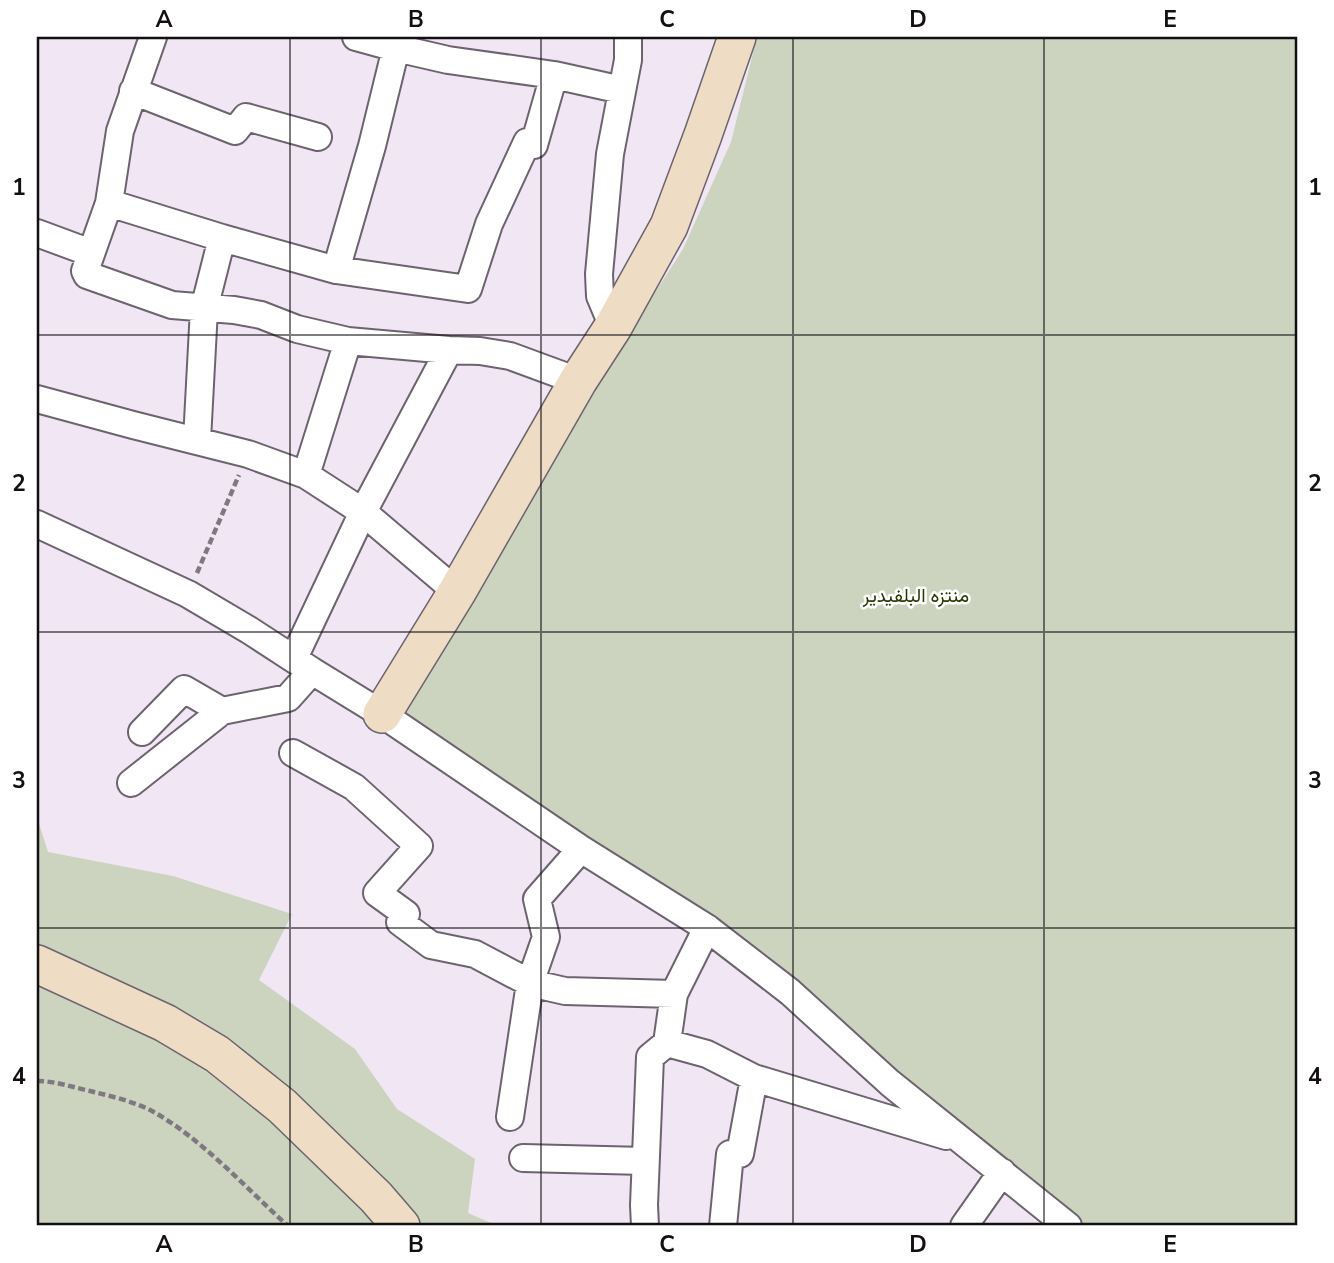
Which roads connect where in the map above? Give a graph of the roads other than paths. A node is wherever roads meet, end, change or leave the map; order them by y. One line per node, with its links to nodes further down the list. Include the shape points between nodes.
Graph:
1 (153, 37): 8 (street)
2 (356, 37): 5 (street)
3 (628, 37): 7 (street)
4 (737, 37): 16 (street, via 669,226)
5 (396, 48): 6 (street); 14 (street)
6 (554, 75): 7 (street); 14 (street, via 534,145 527,142 489,224 468,289)
7 (622, 90): 16 (street, via 610,154 599,274 600,296)
8 (133, 91): 9 (street, via 235,131 246,117); 10 (street, via 120,131)
9 (318, 138)
10 (109, 203): 12 (street); 13 (street)
11 (37, 233): 13 (street)
12 (222, 238): 14 (street); 15 (street)
13 (91, 253): 15 (street, via 87,275 172,305)
14 (335, 270)
15 (204, 309): 17 (street, via 261,316); 21 (street)
16 (613, 327): 19 (street)
17 (348, 341): 18 (street); 22 (street)
18 (449, 351): 19 (street, via 510,356); 23 (street)
19 (578, 381): 25 (street)
20 (37, 398): 21 (street)
21 (197, 440): 22 (street)
22 (306, 475): 23 (street)
23 (363, 512): 25 (street); 26 (street)
24 (37, 524): 26 (street, via 188,594)
25 (457, 592): 28 (street)
26 (303, 665): 27 (street, via 288,698); 28 (street)
27 (222, 711): 29 (street, via 184,689); 31 (street)
28 (382, 714): 32 (street)
29 (142, 732)
30 (293, 753): 35 (street, via 354,787 419,846 377,893 406,914 400,922 431,945 475,954)
31 (131, 783)
32 (581, 849): 33 (street); 35 (street, via 537,899 546,937)
33 (708, 928): 36 (street); 40 (street, via 790,992)
34 (37, 964): 44 (street, via 165,1023 217,1054 282,1106)
35 (530, 984): 36 (street, via 565,991); 39 (street)
36 (674, 994): 37 (street)
37 (667, 1043): 38 (street, via 707,1054); 42 (street, via 650,1057)
38 (754, 1079): 40 (street); 46 (street, via 740,1154 730,1153)
39 (510, 1118)
40 (961, 1140): 43 (street)
41 (523, 1158): 42 (street)
42 (645, 1161): 45 (street)
43 (1002, 1172): 47 (street); 48 (street)
44 (401, 1226)
45 (645, 1226)
46 (723, 1226)
47 (964, 1226)
48 (1068, 1226)

